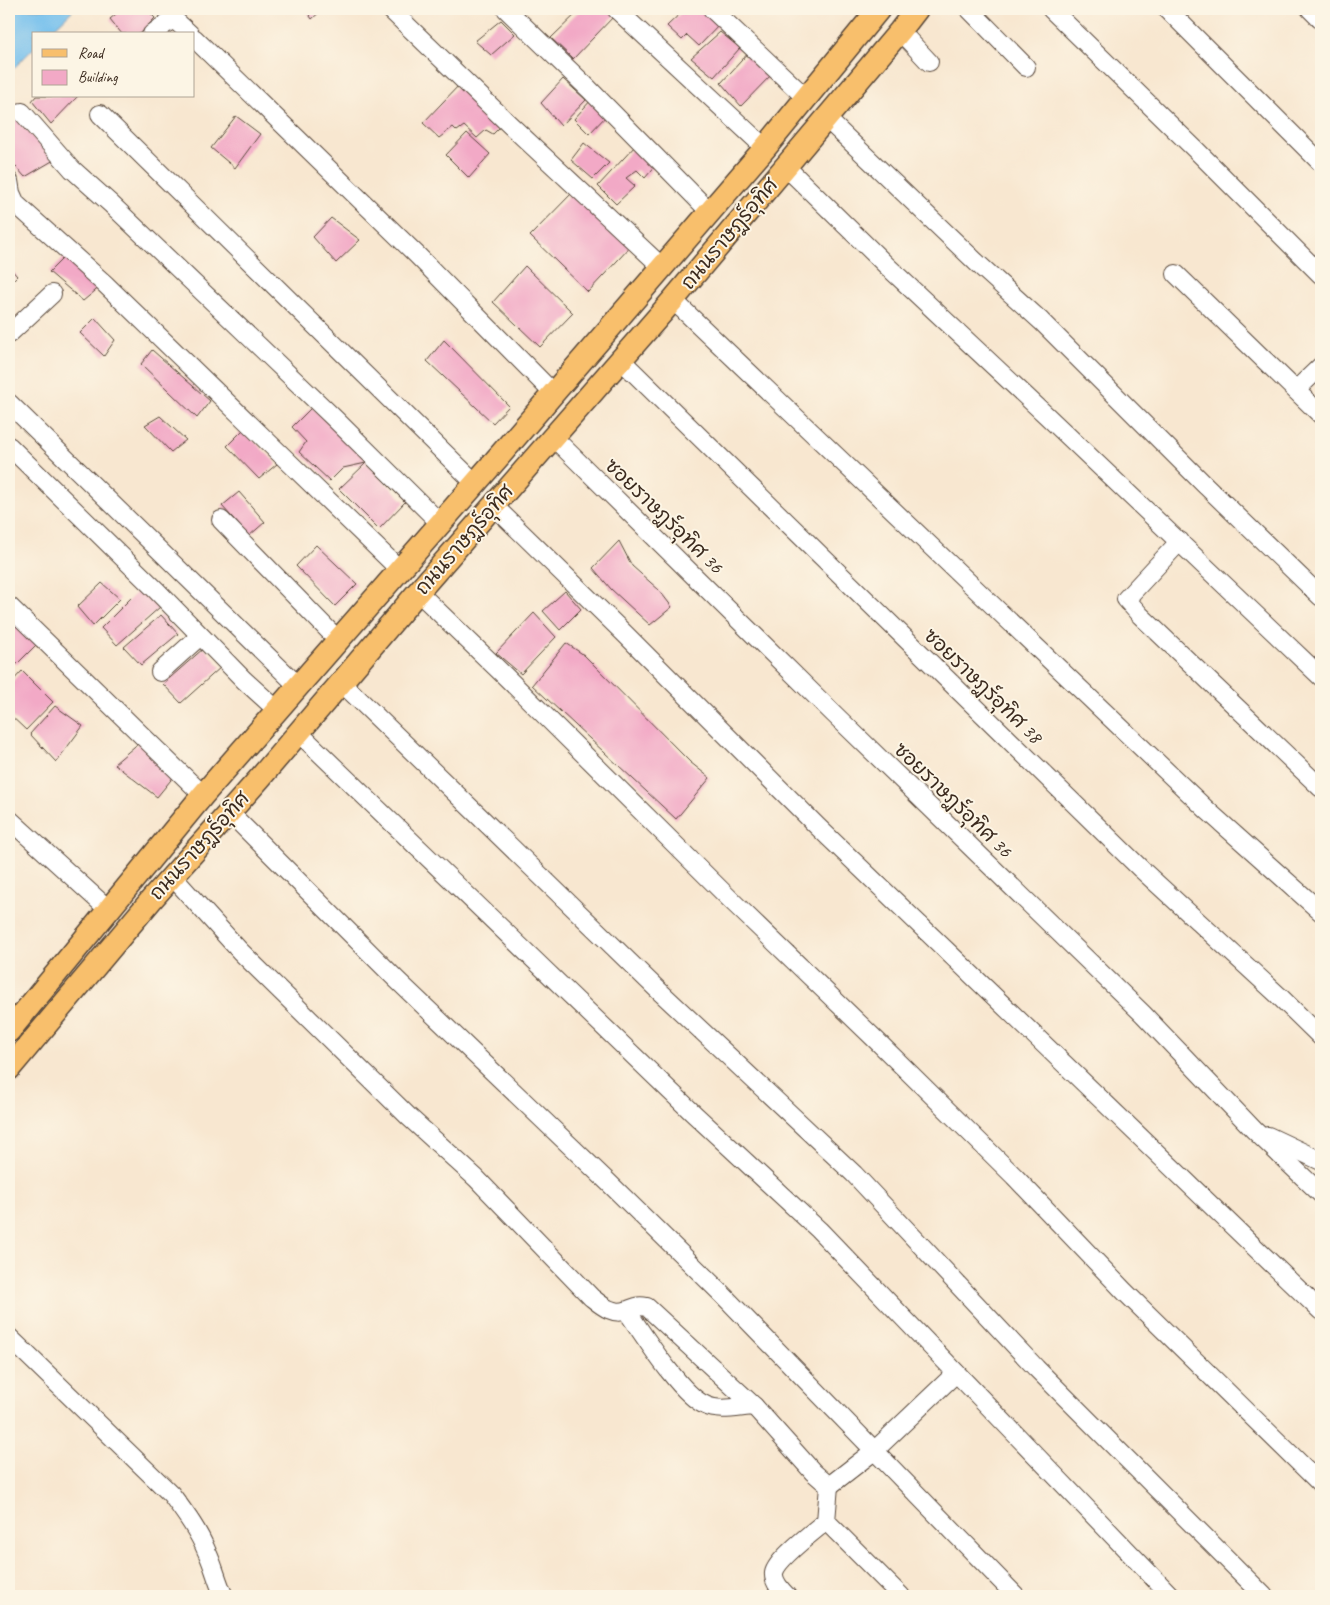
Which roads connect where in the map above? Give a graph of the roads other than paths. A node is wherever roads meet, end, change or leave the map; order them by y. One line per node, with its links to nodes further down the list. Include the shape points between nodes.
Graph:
1 (390, 9): 27 (street)
2 (506, 9): 26 (street)
3 (616, 9): 22 (street)
4 (712, 9): 18 (street)
5 (879, 9): 18 (main road, ถนนราษฎร์อุทิศ)
6 (917, 9): 12 (main road, ถนนราษฎร์อุทิศ)
7 (969, 9): 17 (street)
8 (1051, 9): 29 (street)
9 (1167, 9): 23 (street)
10 (1310, 9): 11 (street)
11 (1321, 20)
12 (900, 31): 16 (street); 21 (main road, ถนนราษฎร์อุทิศ)
13 (155, 32): 14 (street, via 171,20)
14 (188, 32)
15 (195, 39): 36 (street)
16 (929, 62)
17 (1026, 67)
18 (806, 98): 22 (main road, ถนนราษฎร์อุทิศ)
19 (22, 112): 44 (street, via 72,169)
20 (100, 114): 41 (street)
21 (826, 118): 24 (main road, ถนนราษฎร์อุทิศ); 48 (street, via 1041,321)
22 (765, 148): 26 (main road, ถนนราษฎร์อุทิศ)
23 (1321, 163)
24 (786, 166): 31 (main road, ถนนราษฎร์อุทิศ); 45 (street, via 886,266)
25 (9, 181): 46 (street, via 16,204 112,291)
26 (710, 212): 27 (main road, ถนนราษฎร์อุทิศ)
27 (662, 267): 36 (main road, ถนนราษฎร์อุทิศ)
28 (1176, 274): 35 (street)
29 (1321, 275)
30 (52, 294): 32 (street)
31 (673, 300): 33 (main road, ถนนราษฎร์อุทิศ); 66 (street, via 1207,810)
32 (9, 334)
33 (621, 360): 39 (main road, ถนนราษฎร์อุทิศ); 68 (street, ซอยราษฎร์อุทิศ 38, via 1140,869)
34 (1321, 366): 35 (street)
35 (1296, 390): 38 (street)
36 (553, 393): 41 (main road, ถนนราษฎร์อุทิศ)
37 (9, 403): 55 (street)
38 (1321, 415)
39 (554, 438): 42 (main road, ถนนราษฎร์อุทิศ); 70 (street, ซอยราษฎร์อุทิศ 36, via 1144,1014)
40 (9, 446): 50 (street)
41 (476, 483): 44 (main road, ถนนราษฎร์อุทิศ)
42 (494, 506): 47 (main road, ถนนราษฎร์อุทิศ); 74 (street, via 817,826)
43 (221, 520): 51 (street)
44 (440, 523): 46 (main road, ถนนราษฎร์อุทิศ)
45 (1180, 541): 53 (street); 58 (street, via 1126,599)
46 (399, 569): 51 (main road, ถนนราษฎร์อุทิศ)
47 (418, 592): 54 (main road, ถนนราษฎร์อุทิศ); 79 (street, via 1014,1176 1132,1299)
48 (1321, 597)
49 (9, 606): 59 (street)
50 (200, 636): 52 (street); 56 (street)
51 (338, 640): 55 (main road, ถนนราษฎร์อุทิศ)
52 (160, 672)
53 (1321, 677)
54 (341, 682): 57 (main road, ถนนราษฎร์อุทิศ); 87 (street, via 656,988 854,1174 1036,1368)
55 (298, 686): 56 (main road, ถนนราษฎร์อุทิศ)
56 (277, 710): 59 (main road, ถนนราษฎร์อุทิศ)
57 (298, 732): 60 (main road, ถนนราษฎร์อุทิศ); 76 (street, via 664,1086 819,1230)
58 (1321, 788)
59 (203, 795): 63 (main road, ถนนราษฎร์อุทิศ)
60 (229, 812): 62 (main road, ถนนราษฎร์อุทิศ); 78 (street, via 396,979 721,1293)
61 (9, 819): 65 (street)
62 (172, 876): 64 (main road, ถนนราษฎร์อุทิศ); 73 (street, via 240,951 389,1098 476,1178 590,1297 605,1308)
63 (130, 883): 64 (main road); 65 (main road, ถนนราษฎร์อุทิศ)
64 (152, 899): 69 (main road, ถนนราษฎร์อุทิศ)
65 (108, 910): 67 (main road, ถนนราษฎร์อุทิศ)
66 (1321, 912)
67 (9, 1031)
68 (1321, 1037)
69 (9, 1069)
70 (1254, 1130): 71 (street); 72 (street, ซอยราษฎร์อุทิศ 36)
71 (1321, 1161)
72 (1321, 1194)
73 (626, 1311): 77 (street, via 637,1305 647,1307); 77 (street, via 671,1373 695,1398 719,1409)
74 (1321, 1311)
75 (9, 1337): 82 (street, via 171,1494 193,1524)
76 (956, 1373): 78 (street); 86 (street)
77 (754, 1406): 80 (street)
78 (874, 1451): 80 (street); 85 (street)
79 (1321, 1484)
80 (829, 1486): 81 (street)
81 (826, 1521): 83 (street, via 779,1563 774,1572 774,1580); 84 (street)
82 (224, 1596)
83 (787, 1596)
84 (901, 1596)
85 (1016, 1596)
86 (1171, 1596)
87 (1264, 1596)

